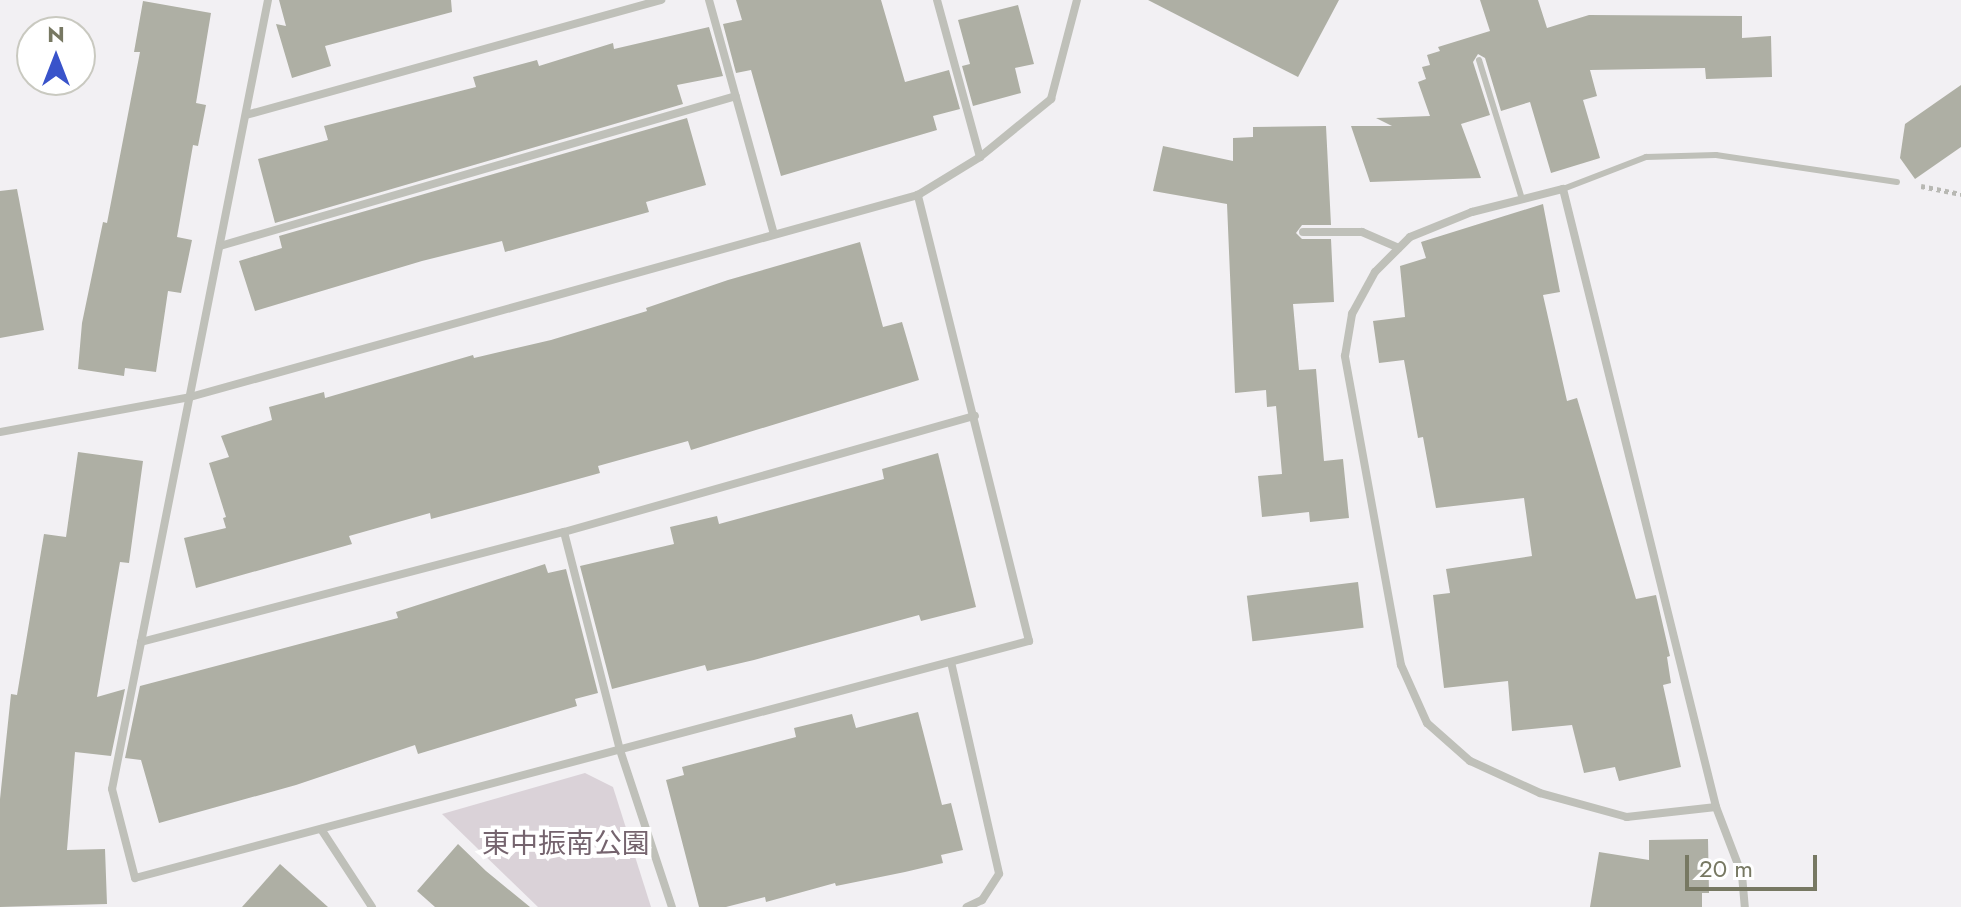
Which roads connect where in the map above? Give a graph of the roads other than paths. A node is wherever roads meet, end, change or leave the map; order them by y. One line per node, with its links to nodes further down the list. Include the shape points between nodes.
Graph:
1 (268, 0): 8 (street)
2 (661, 0): 8 (street)
3 (709, 0): 7 (street)
4 (937, 0): 9 (street)
5 (1077, 0): 9 (street, via 1051,99)
6 (1479, 60): 13 (lane)
7 (736, 96): 15 (street); 16 (street)
8 (246, 115): 16 (street)
9 (980, 157): 12 (street)
10 (1897, 182): 11 (lane, via 1716,155 1646,157)
11 (1563, 189): 13 (street); 25 (street)
12 (918, 195): 15 (street); 19 (street)
13 (1522, 199): 17 (street, via 1472,212 1410,237)
14 (1303, 232): 17 (street, via 1362,232)
15 (774, 234): 18 (street)
16 (220, 246): 18 (street)
17 (1399, 248): 25 (street, via 1375,272 1352,314 1345,356 1401,665 1427,723 1470,761 1540,793 1627,817)
18 (190, 397): 20 (street); 22 (street)
19 (975, 416): 21 (street); 23 (street, via 1029,641)
20 (0, 432)
21 (564, 532): 22 (street); 24 (street)
22 (141, 642): 26 (street, via 112,789 135,878)
23 (951, 662): 24 (street); 29 (street, via 999,874 982,900)
24 (620, 750): 26 (street); 28 (street)
25 (1716, 807): 30 (street, via 1742,875)
26 (321, 829): 27 (street)
27 (372, 907)
28 (672, 907)
29 (967, 907)
30 (1745, 907)

